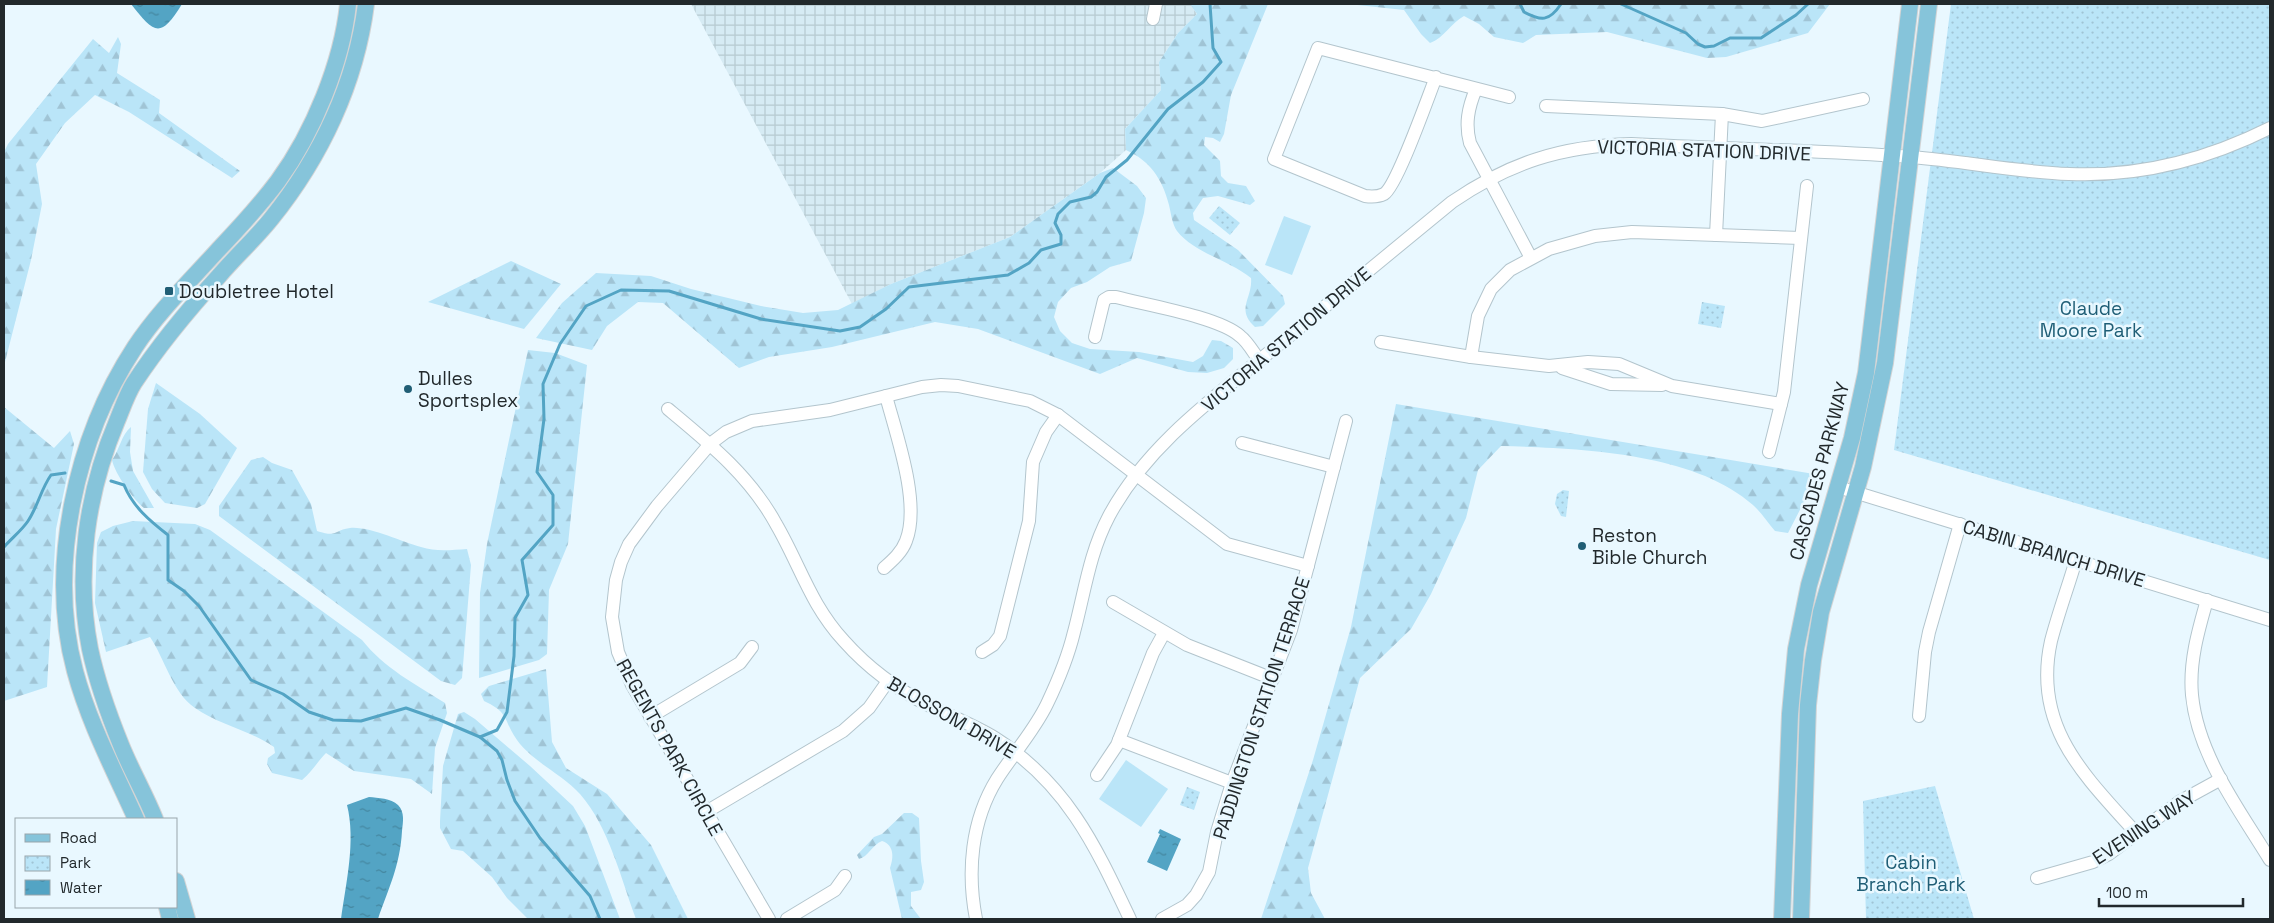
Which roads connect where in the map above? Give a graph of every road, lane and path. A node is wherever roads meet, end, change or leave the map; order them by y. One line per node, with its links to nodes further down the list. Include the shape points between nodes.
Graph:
1 (348, 4): 60 (main road, via 330,78 300,146 264,200 135,346 110,390 76,479 65,579 70,644 94,728)
2 (366, 4): 61 (main road, via 347,84 321,144 287,198 190,308 132,386 97,477 89,512 83,595 90,647 103,700)
3 (1156, 4): 6 (street)
4 (1910, 4): 15 (main road, CASCADES PARKWAY)
5 (1929, 4): 16 (main road, CASCADES PARKWAY)
6 (1153, 19)
7 (1436, 77): 7 (street, via 1318,48 1274,159 1365,196 1384,194 1390,188); 8 (street)
8 (1476, 89): 9 (street); 17 (street, via 1467,116 1467,132)
9 (1509, 97)
10 (1862, 99): 12 (street, via 1768,120)
11 (1546, 106): 12 (street)
12 (1722, 114): 14 (street)
13 (2270, 128): 16 (street, VICTORIA STATION DRIVE, via 2217,151 2129,172 2069,174)
14 (1721, 148): 15 (street, VICTORIA STATION DRIVE); 17 (street, VICTORIA STATION DRIVE, via 1630,144 1578,148 1533,159); 19 (street)
15 (1892, 156): 16 (street, VICTORIA STATION DRIVE); 38 (main road, CASCADES PARKWAY, via 1866,373)
16 (1910, 157): 39 (main road, CASCADES PARKWAY, via 1885,363)
17 (1488, 179): 21 (street); 25 (street, VICTORIA STATION DRIVE, via 1452,202)
18 (1807, 186): 20 (street)
19 (1716, 234): 20 (street); 21 (street, via 1613,233 1571,242)
20 (1801, 238): 29 (street)
21 (1531, 258): 24 (street, via 1510,270 1491,289 1478,316)
22 (1095, 336): 25 (street, via 1104,300 1109,296 1116,297 1232,329)
23 (1381, 342): 24 (street)
24 (1471, 357): 26 (street)
25 (1259, 360): 37 (street, VICTORIA STATION DRIVE, via 1170,438)
26 (1548, 366): 27 (street, via 1611,384); 27 (street, via 1595,362 1619,364)
27 (1672, 386): 29 (street)
28 (886, 396): 31 (street, REGENTS PARK CIRCLE, via 922,387 958,386 1030,401); 34 (street, REGENTS PARK CIRCLE, via 830,410 752,421 726,432); 43 (street, via 910,502 906,540 898,556)
29 (1781, 404): 35 (street)
30 (668, 409): 34 (street, BLOSSOM DRIVE)
31 (1058, 414): 37 (street, REGENTS PARK CIRCLE); 49 (street, via 1033,462 1029,521 1000,636)
32 (1346, 421): 36 (street, PADDINGTON STATION TERRACE)
33 (1242, 443): 36 (street)
34 (710, 444): 51 (street, BLOSSOM DRIVE, via 762,500 827,621 863,661); 53 (street, REGENTS PARK CIRCLE, via 640,528 629,544 616,580 612,618 618,652 628,678)
35 (1769, 452)
36 (1334, 467): 42 (street, PADDINGTON STATION TERRACE)
37 (1136, 474): 42 (street, REGENTS PARK CIRCLE, via 1227,544); 55 (street, VICTORIA STATION DRIVE, via 1098,539 1075,632 1056,687)
38 (1838, 487): 39 (street, CABIN BRANCH DRIVE); 73 (main road, CASCADES PARKWAY, via 1809,585 1796,649 1790,714)
39 (1856, 493): 40 (street, CABIN BRANCH DRIVE); 74 (main road, CASCADES PARKWAY, via 1821,612 1813,660 1808,705)
40 (1960, 524): 41 (street, CABIN BRANCH DRIVE); 52 (street, via 1929,632)
41 (2076, 560): 44 (street, CABIN BRANCH DRIVE); 62 (street, via 2051,642 2048,687 2052,711 2068,753)
42 (1308, 566): 50 (street, PADDINGTON STATION TERRACE, via 1291,630)
43 (884, 568)
44 (2207, 600): 46 (street, CABIN BRANCH DRIVE); 57 (street, via 2198,632 2192,695 2200,732)
45 (1113, 602): 47 (street)
46 (2270, 620)
47 (1164, 633): 50 (street); 54 (street)
48 (752, 647): 53 (street, via 740,663)
49 (982, 652)
50 (1273, 679): 58 (street, PADDINGTON STATION TERRACE)
51 (888, 681): 55 (street, BLOSSOM DRIVE, via 918,700 994,737); 59 (street, via 869,708 843,731)
52 (1919, 716)
53 (650, 717): 59 (street, REGENTS PARK CIRCLE)
54 (1119, 740): 56 (street); 58 (street)
55 (1016, 753): 70 (street, VICTORIA STATION DRIVE, via 986,800 974,841 971,882); 71 (street, BLOSSOM DRIVE, via 1055,789 1075,815 1097,851)
56 (1097, 775)
57 (2221, 779): 62 (street, EVENING WAY, via 2179,802); 63 (street)
58 (1232, 783): 72 (street, PADDINGTON STATION TERRACE, via 1203,884 1187,905)
59 (706, 812): 68 (street, REGENTS PARK CIRCLE)
60 (136, 818)
61 (155, 818)
62 (2137, 834): 65 (street, EVENING WAY, via 2093,862)
63 (2270, 860)
64 (845, 876): 69 (street, via 834,890)
65 (2037, 878)
66 (178, 888): 67 (main road)
67 (187, 919)
68 (769, 919)
69 (787, 919)
70 (976, 919)
71 (1130, 919)
72 (1162, 919)
73 (1782, 919)
74 (1801, 919)

